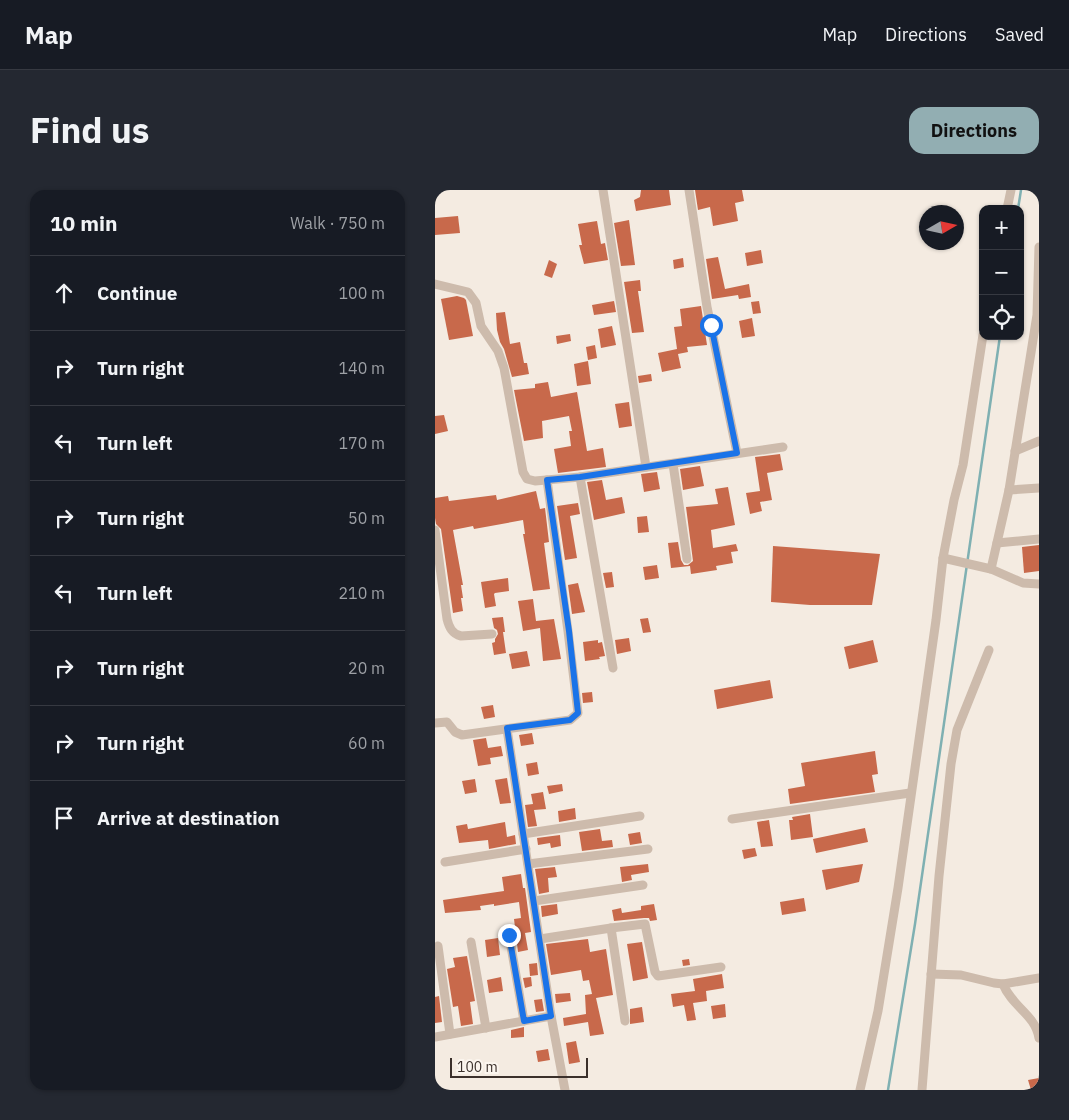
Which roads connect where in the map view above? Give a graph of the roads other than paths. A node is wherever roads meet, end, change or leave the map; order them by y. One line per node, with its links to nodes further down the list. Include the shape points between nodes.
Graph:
1 (603, 190): 15 (street)
2 (689, 190): 13 (street, via 707,307)
3 (1011, 190): 4 (street)
4 (1008, 205)
5 (1039, 250): 9 (street, via 1037,315)
6 (435, 284): 17 (street, via 462,289 472,296 481,326 498,351 504,368 525,476 531,481)
7 (982, 340): 23 (street, via 963,465)
8 (1039, 368): 9 (street)
9 (1028, 369): 12 (street)
10 (1039, 441): 12 (street)
11 (783, 447): 13 (street)
12 (1015, 450): 19 (street)
13 (737, 453): 14 (street)
14 (673, 464): 15 (street); 24 (street)
15 (646, 467): 16 (street)
16 (580, 477): 17 (street); 29 (street)
17 (547, 480): 31 (street, via 578,713 570,720)
18 (1039, 488): 19 (street)
19 (1009, 490): 22 (street)
20 (435, 530): 27 (street, via 451,628 461,636)
21 (1039, 539): 22 (street)
22 (997, 543): 25 (street)
23 (943, 558): 25 (street); 32 (street)
24 (687, 559)
25 (991, 569): 26 (street, via 1018,581)
26 (1039, 584)
27 (492, 634)
28 (989, 650): 48 (street, via 957,730)
29 (613, 668)
30 (435, 723): 31 (street, via 447,722 459,735)
31 (507, 728): 35 (street)
32 (910, 793): 34 (street); 59 (street, via 878,1011)
33 (639, 816): 35 (street)
34 (732, 819)
35 (523, 834): 36 (street)
36 (526, 849): 38 (street); 39 (street)
37 (648, 849): 39 (street)
38 (445, 862)
39 (528, 864): 41 (street)
40 (643, 885): 41 (street)
41 (534, 900): 44 (street)
42 (611, 928): 44 (street); 47 (street, via 646,925 658,976); 53 (street)
43 (509, 935): 52 (street)
44 (540, 940): 51 (street)
45 (471, 942): 54 (street)
46 (438, 946): 55 (street)
47 (721, 967)
48 (931, 974): 50 (street, via 961,974); 60 (street)
49 (1039, 978): 50 (street)
50 (1003, 984): 57 (street, via 1012,1001 1035,1023)
51 (551, 1016): 52 (street); 58 (street)
52 (524, 1021): 54 (street)
53 (625, 1021)
54 (486, 1028): 55 (street)
55 (450, 1034): 56 (street)
56 (435, 1036)
57 (1039, 1038)
58 (565, 1090)
59 (860, 1090)
60 (922, 1090)

